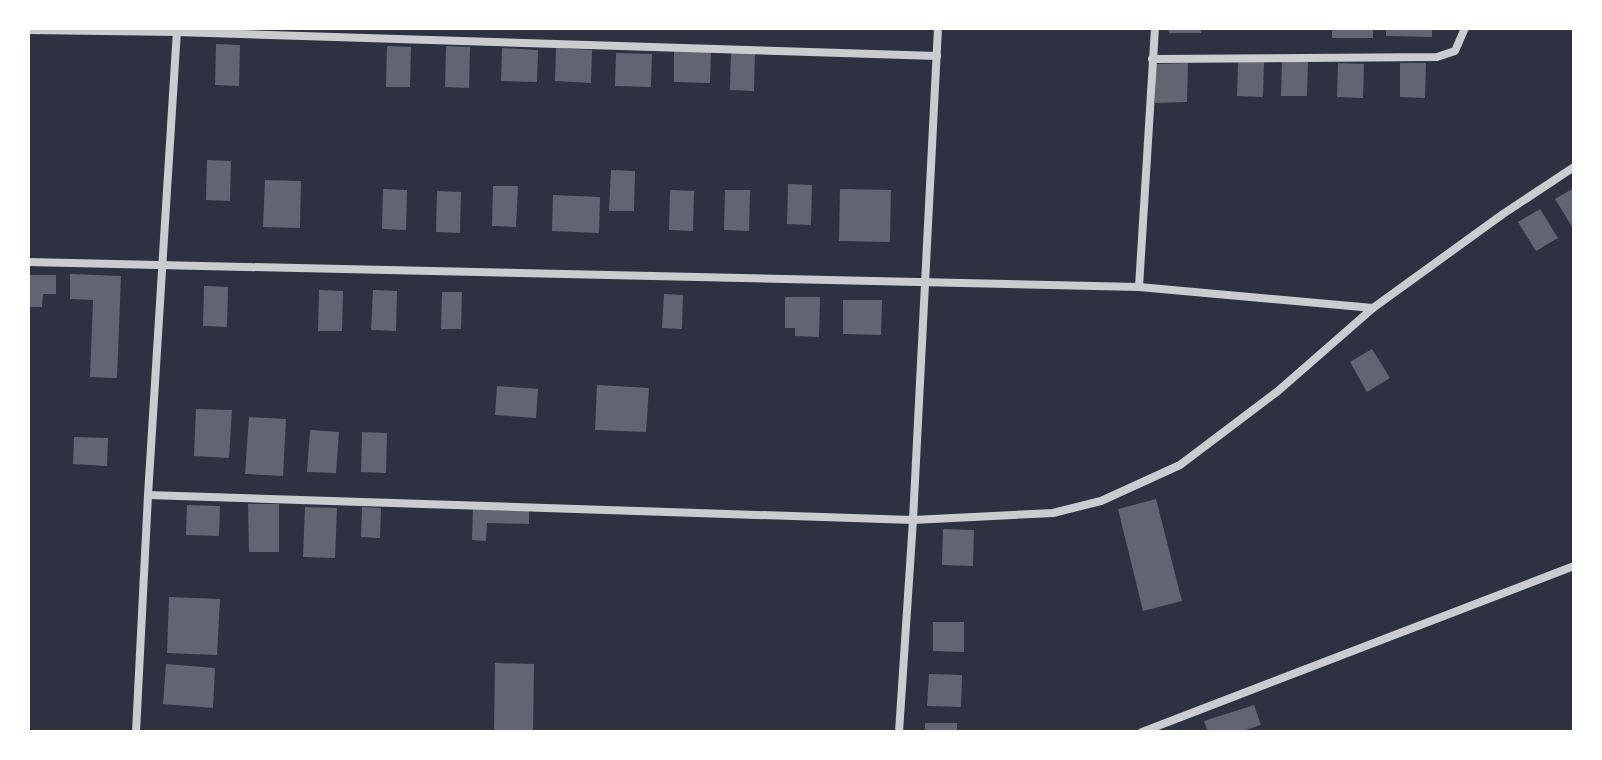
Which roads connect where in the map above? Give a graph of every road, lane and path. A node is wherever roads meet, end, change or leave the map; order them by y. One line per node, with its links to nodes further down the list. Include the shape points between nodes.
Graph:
1 (938, 28): 6 (street)
2 (1155, 28): 7 (street)
3 (1465, 28): 7 (street, via 1455,51 1437,57)
4 (28, 30): 5 (street)
5 (178, 30): 6 (street); 10 (street)
6 (937, 56): 11 (street)
7 (1152, 59): 12 (street)
8 (1574, 167): 13 (street)
9 (28, 262): 10 (street)
10 (163, 266): 11 (street); 14 (street)
11 (923, 283): 12 (street); 15 (street)
12 (1139, 287): 13 (street)
13 (1373, 308): 15 (street, via 1278,391 1180,465 1101,501 1053,513)
14 (148, 495): 15 (street); 17 (street)
15 (913, 520): 18 (street)
16 (1574, 566): 19 (street)
17 (136, 732)
18 (899, 732)
19 (1142, 732)

